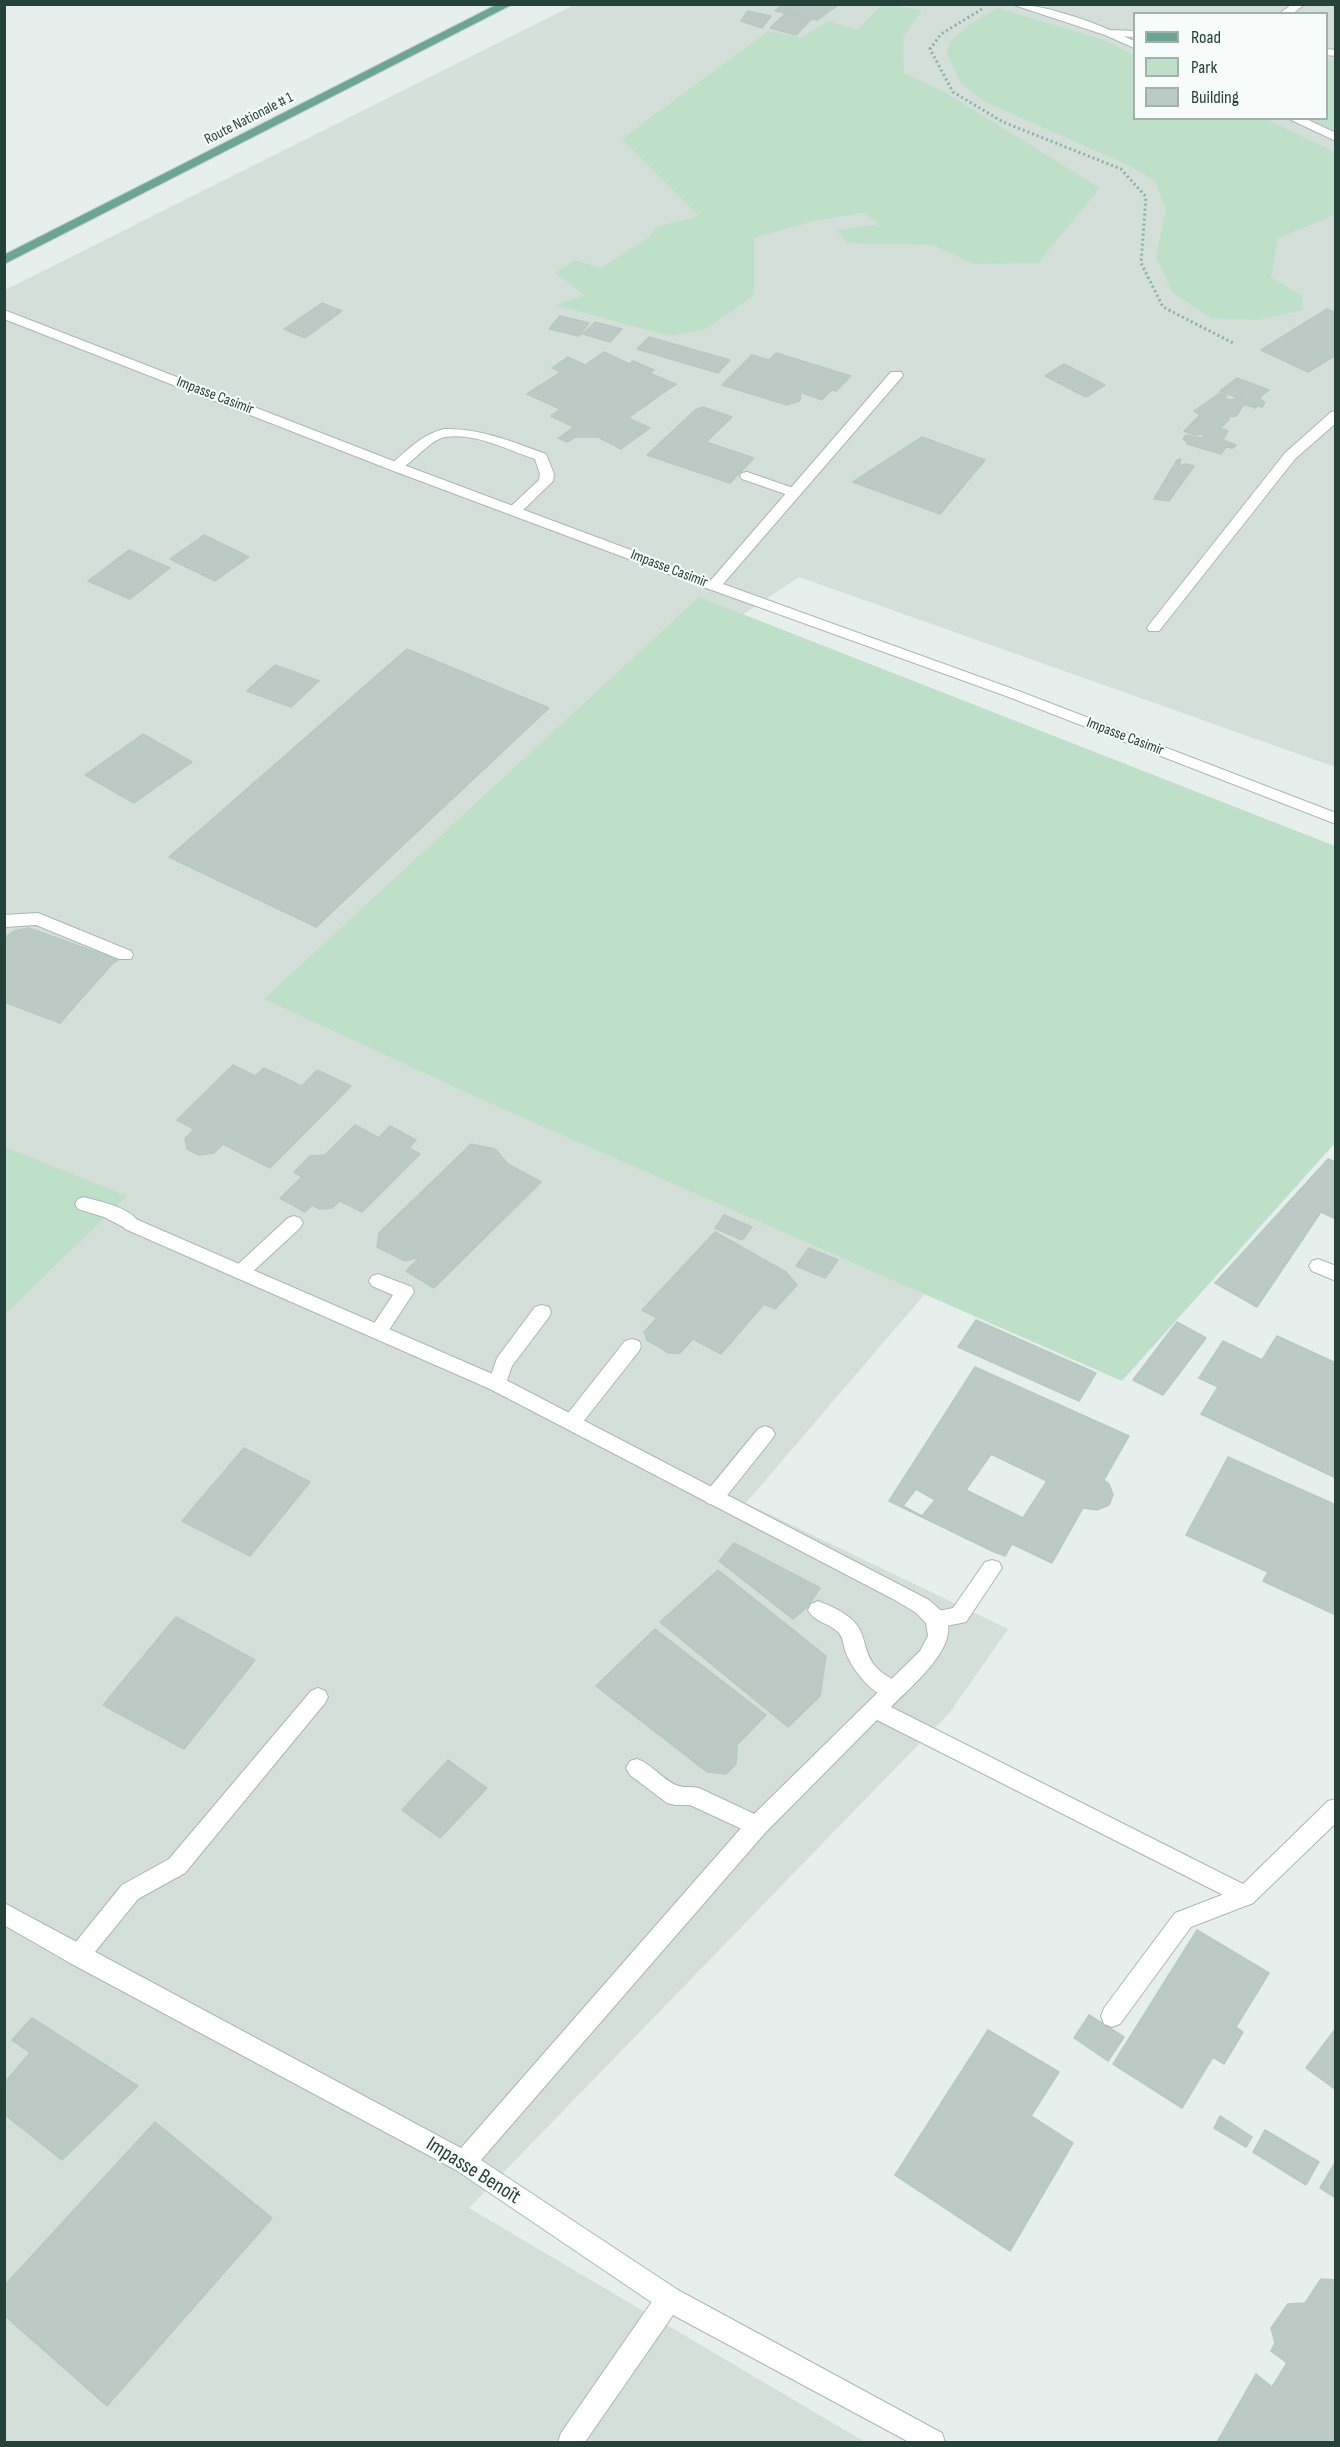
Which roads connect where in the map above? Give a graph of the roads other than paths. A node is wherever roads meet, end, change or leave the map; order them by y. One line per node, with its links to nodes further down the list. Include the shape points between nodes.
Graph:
1 (508, 4): 10 (main road, Route Nationale # 1)
2 (1016, 4): 5 (street)
3 (1300, 4): 4 (street)
4 (1287, 12)
5 (1109, 33): 6 (street); 7 (street)
6 (1133, 34)
7 (1133, 45)
8 (1297, 120): 9 (street)
9 (1335, 138)
10 (4, 260)
11 (4, 314): 14 (street, Impasse Casimir)
12 (896, 375): 16 (street)
13 (1335, 415): 19 (street, via 1290,456)
14 (396, 467): 17 (street, Impasse Casimir); 17 (street, via 430,438 442,434 476,434 541,457 546,481)
15 (747, 476): 16 (street)
16 (794, 493): 18 (street)
17 (514, 511): 18 (street, Impasse Casimir)
18 (714, 586): 20 (street, Impasse Casimir, via 1011,693)
19 (1154, 628)
20 (1335, 819)
21 (4, 921): 22 (street, via 38,919)
22 (125, 955)
23 (84, 1204): 26 (street)
24 (294, 1223): 26 (street)
25 (1318, 1266): 27 (street)
26 (241, 1272): 30 (street)
27 (1335, 1274)
28 (378, 1281): 30 (street, via 405,1292)
29 (542, 1312): 32 (street, via 504,1363)
30 (378, 1331): 32 (street)
31 (632, 1346): 33 (street)
32 (497, 1384): 33 (street)
33 (572, 1422): 35 (street)
34 (765, 1434): 35 (street)
35 (714, 1497): 38 (street, via 900,1593)
36 (992, 1568): 38 (street, via 959,1616)
37 (818, 1610): 39 (street, via 844,1624 868,1673)
38 (936, 1619): 39 (street, via 938,1637 927,1658)
39 (893, 1691): 41 (street)
40 (318, 1697): 47 (street, via 177,1866 130,1892)
41 (875, 1709): 44 (street); 45 (street)
42 (637, 1768): 44 (street, via 675,1796 691,1795)
43 (1331, 1818): 45 (street)
44 (757, 1826): 49 (street)
45 (1245, 1896): 48 (street, via 1184,1920)
46 (4, 1913): 47 (street, Impasse Benoît)
47 (78, 1956): 49 (street, Impasse Benoît)
48 (1112, 2016)
49 (464, 2162): 50 (street, Impasse Benoît)
50 (669, 2300): 51 (street); 52 (street, Impasse Benoît)
51 (570, 2442)
52 (933, 2442)

